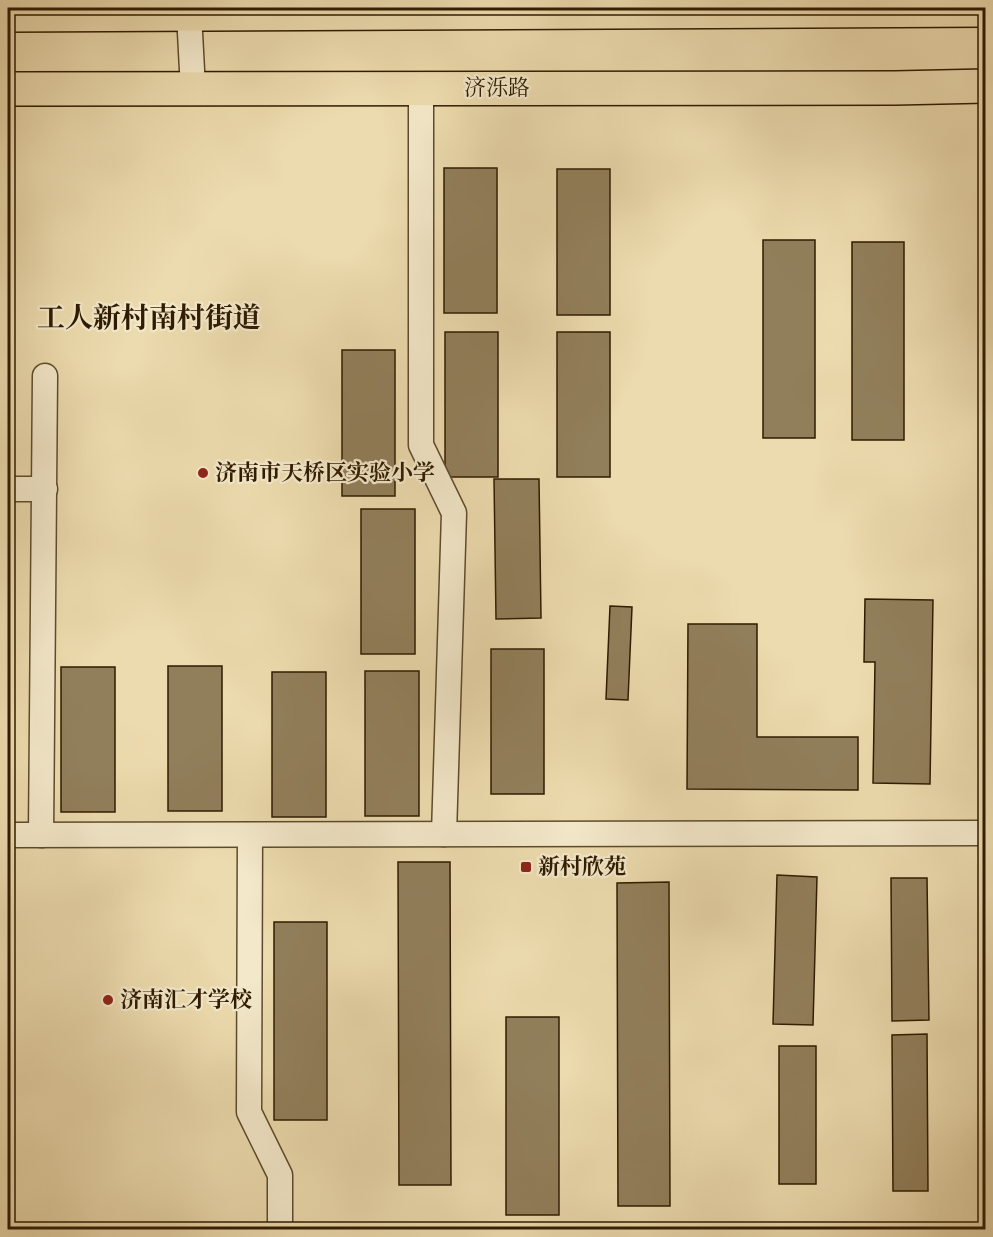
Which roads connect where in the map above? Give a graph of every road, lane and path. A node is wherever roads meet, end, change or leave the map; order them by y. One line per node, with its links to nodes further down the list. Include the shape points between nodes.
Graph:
1 (986, 10): 2 (highway)
2 (189, 14): 3 (highway); 6 (street)
3 (8, 15)
4 (986, 86): 7 (highway, 济泺路)
5 (8, 89): 6 (highway, 济泺路)
6 (193, 89): 7 (highway, 济泺路)
7 (421, 89): 12 (street, via 421,445 454,513)
8 (45, 376): 10 (street)
9 (8, 489): 10 (street)
10 (45, 489): 14 (street)
11 (986, 833): 12 (street)
12 (444, 834): 15 (street)
13 (8, 835): 14 (street)
14 (41, 835): 15 (street)
15 (250, 835): 16 (street, via 249,1112 280,1175)
16 (280, 1230)

